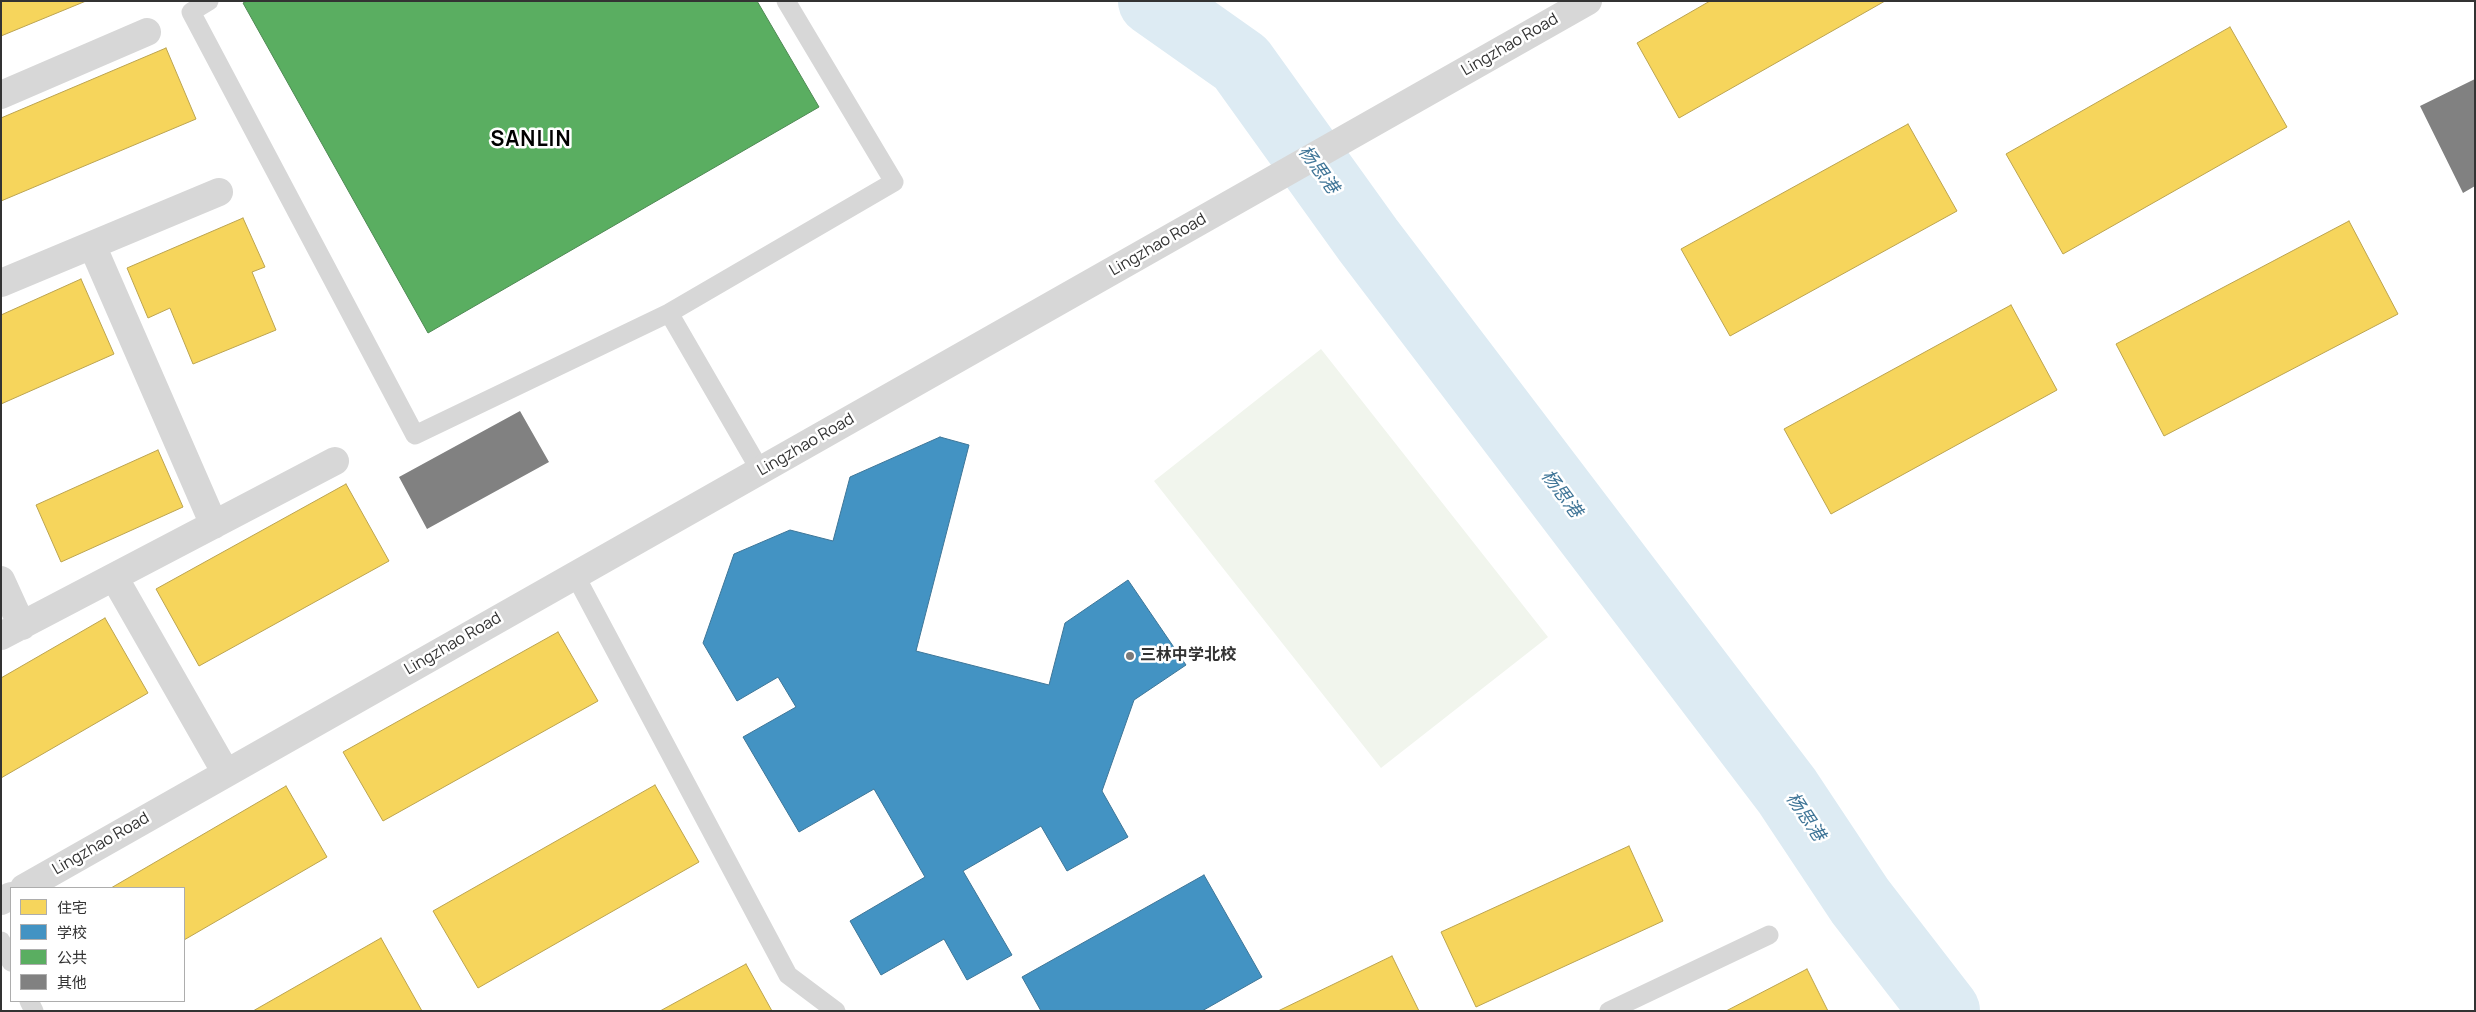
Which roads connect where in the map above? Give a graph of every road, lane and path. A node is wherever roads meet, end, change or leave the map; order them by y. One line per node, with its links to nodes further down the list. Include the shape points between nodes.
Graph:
1 (209, 1): 4 (lane)
2 (786, 1): 10 (lane, via 894,182)
3 (1588, 1): 12 (street, Lingzhao Road)
4 (189, 6): 10 (lane, via 415,435)
5 (147, 32): 6 (street)
6 (1, 95)
7 (219, 192): 8 (street)
8 (92, 245): 9 (street); 13 (street)
9 (1, 283)
10 (669, 313): 12 (lane)
11 (335, 461): 13 (street)
12 (760, 470): 14 (street, Lingzhao Road)
13 (214, 525): 15 (street)
14 (575, 575): 18 (street, Lingzhao Road); 23 (lane, via 788,975)
15 (114, 577): 17 (street); 18 (street)
16 (1, 580): 17 (street)
17 (12, 631)
18 (226, 774): 19 (street, Lingzhao Road)
19 (26, 887)
20 (1769, 935): 24 (lane)
21 (1, 941): 22 (lane)
22 (10, 960)
23 (836, 1011)
24 (1609, 1011)

